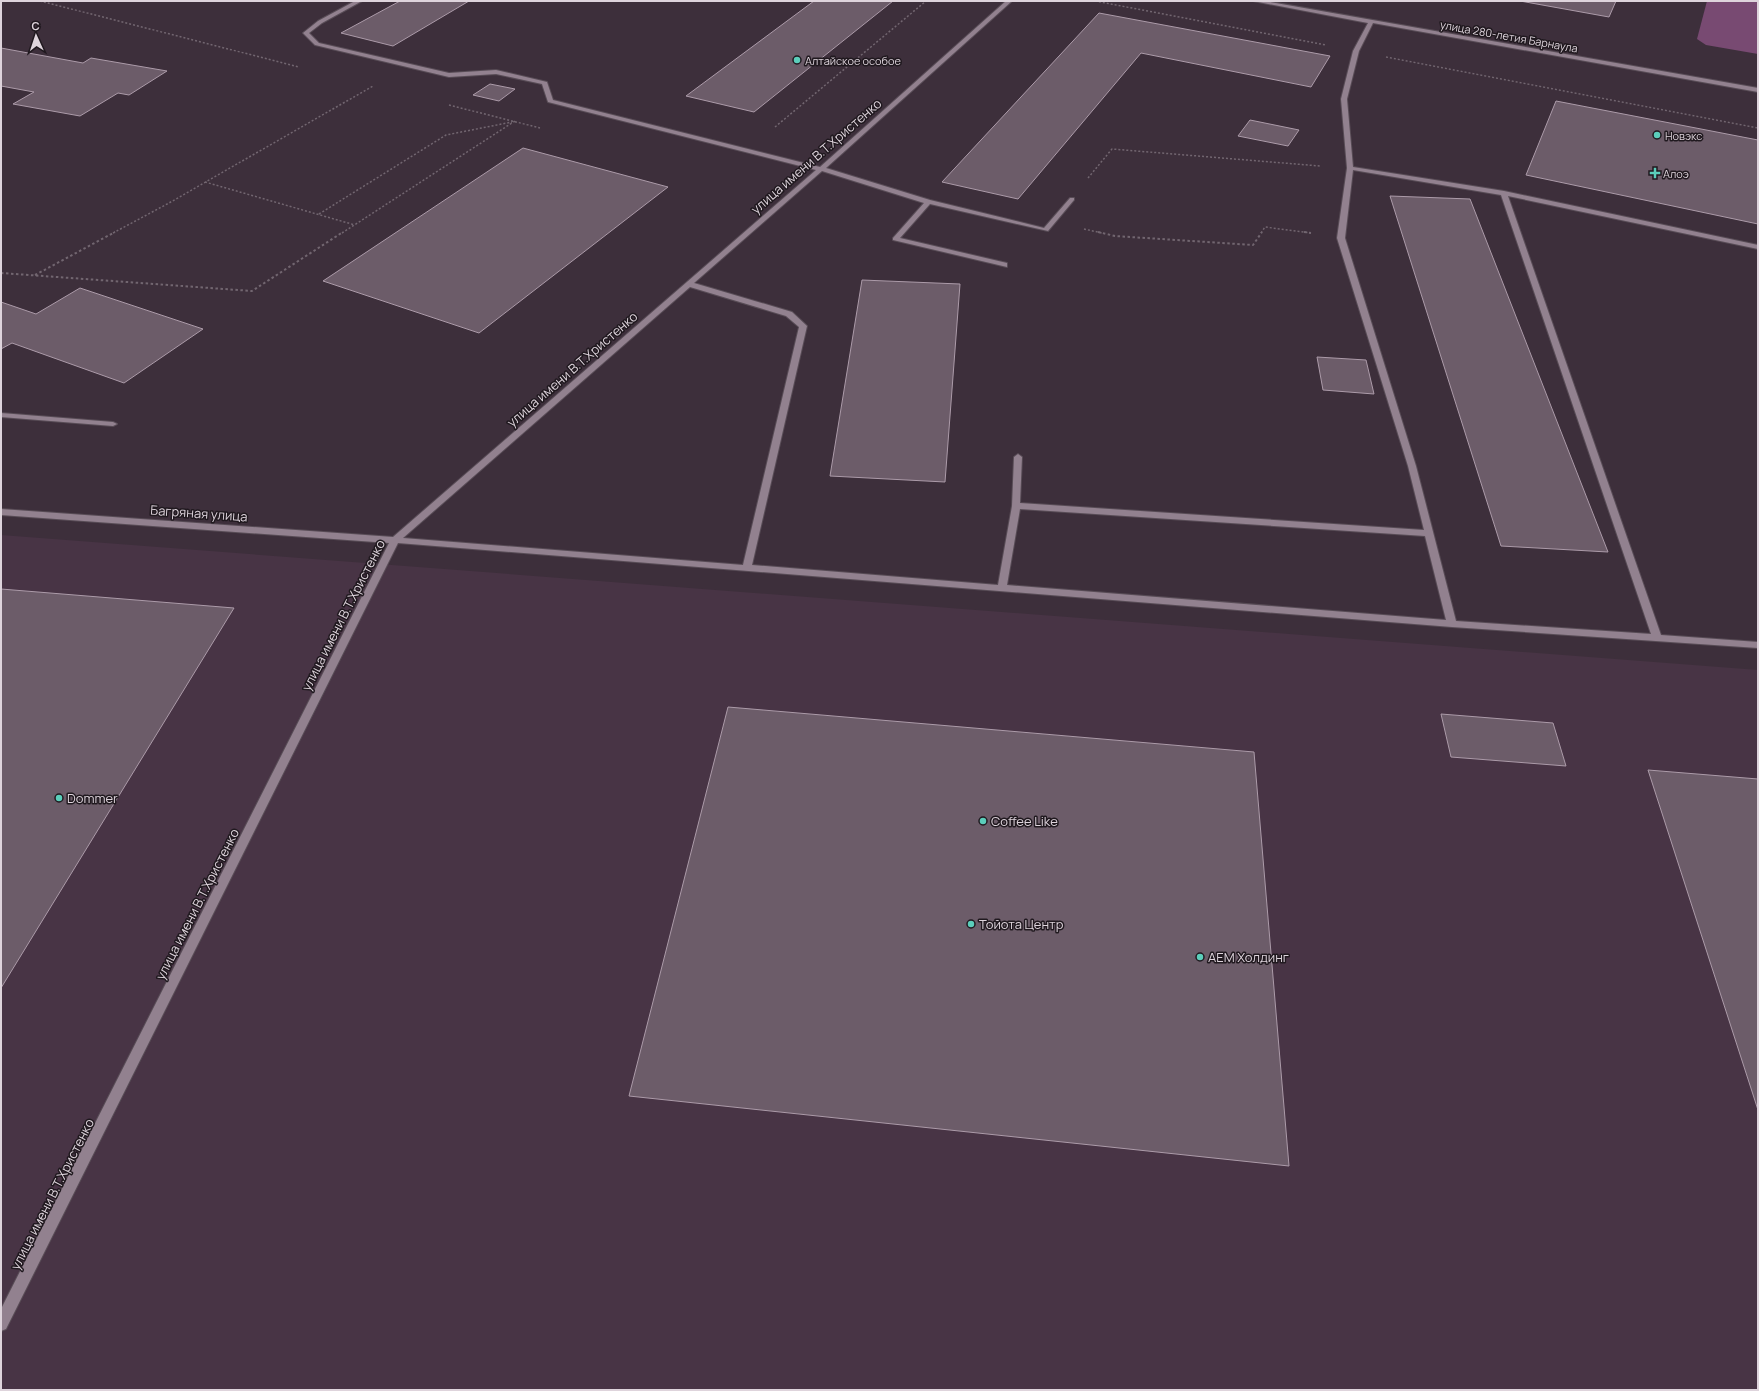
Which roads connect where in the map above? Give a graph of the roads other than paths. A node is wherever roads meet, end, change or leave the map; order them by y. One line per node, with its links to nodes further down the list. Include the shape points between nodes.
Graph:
1 (359, 1): 7 (street, via 320,22 306,33 317,44 449,75 496,72 544,84 550,102)
2 (1009, 1): 7 (street, улица имени В.Т.Христенко)
3 (1256, 1): 4 (street, улица 280-летия Барнаула)
4 (1371, 22): 5 (street, улица 280-летия Барнаула); 6 (street, via 1356,51 1344,99)
5 (1758, 90)
6 (1350, 168): 8 (street); 19 (street, via 1341,238 1412,466)
7 (821, 169): 10 (street); 13 (street, улица имени В.Т.Христенко)
8 (1504, 193): 11 (street); 24 (street)
9 (1072, 199): 10 (street, via 1046,230)
10 (928, 202): 12 (street, via 895,239)
11 (1758, 247)
12 (1004, 265)
13 (688, 284): 20 (street, улица имени В.Т.Христенко); 21 (street, via 789,314 803,326)
14 (1, 415): 15 (street)
15 (113, 424)
16 (1018, 457): 17 (street)
17 (1016, 506): 19 (street); 22 (street)
18 (1, 512): 20 (street, Багряная улица)
19 (1429, 533): 23 (street)
20 (395, 540): 21 (street, Багряная улица); 26 (street, улица имени В.Т.Христенко)
21 (747, 568): 22 (street, Багряная улица)
22 (1002, 588): 23 (street, Багряная улица)
23 (1452, 624): 24 (street, Багряная улица)
24 (1657, 638): 25 (street, Багряная улица)
25 (1758, 645)
26 (1, 1324)

